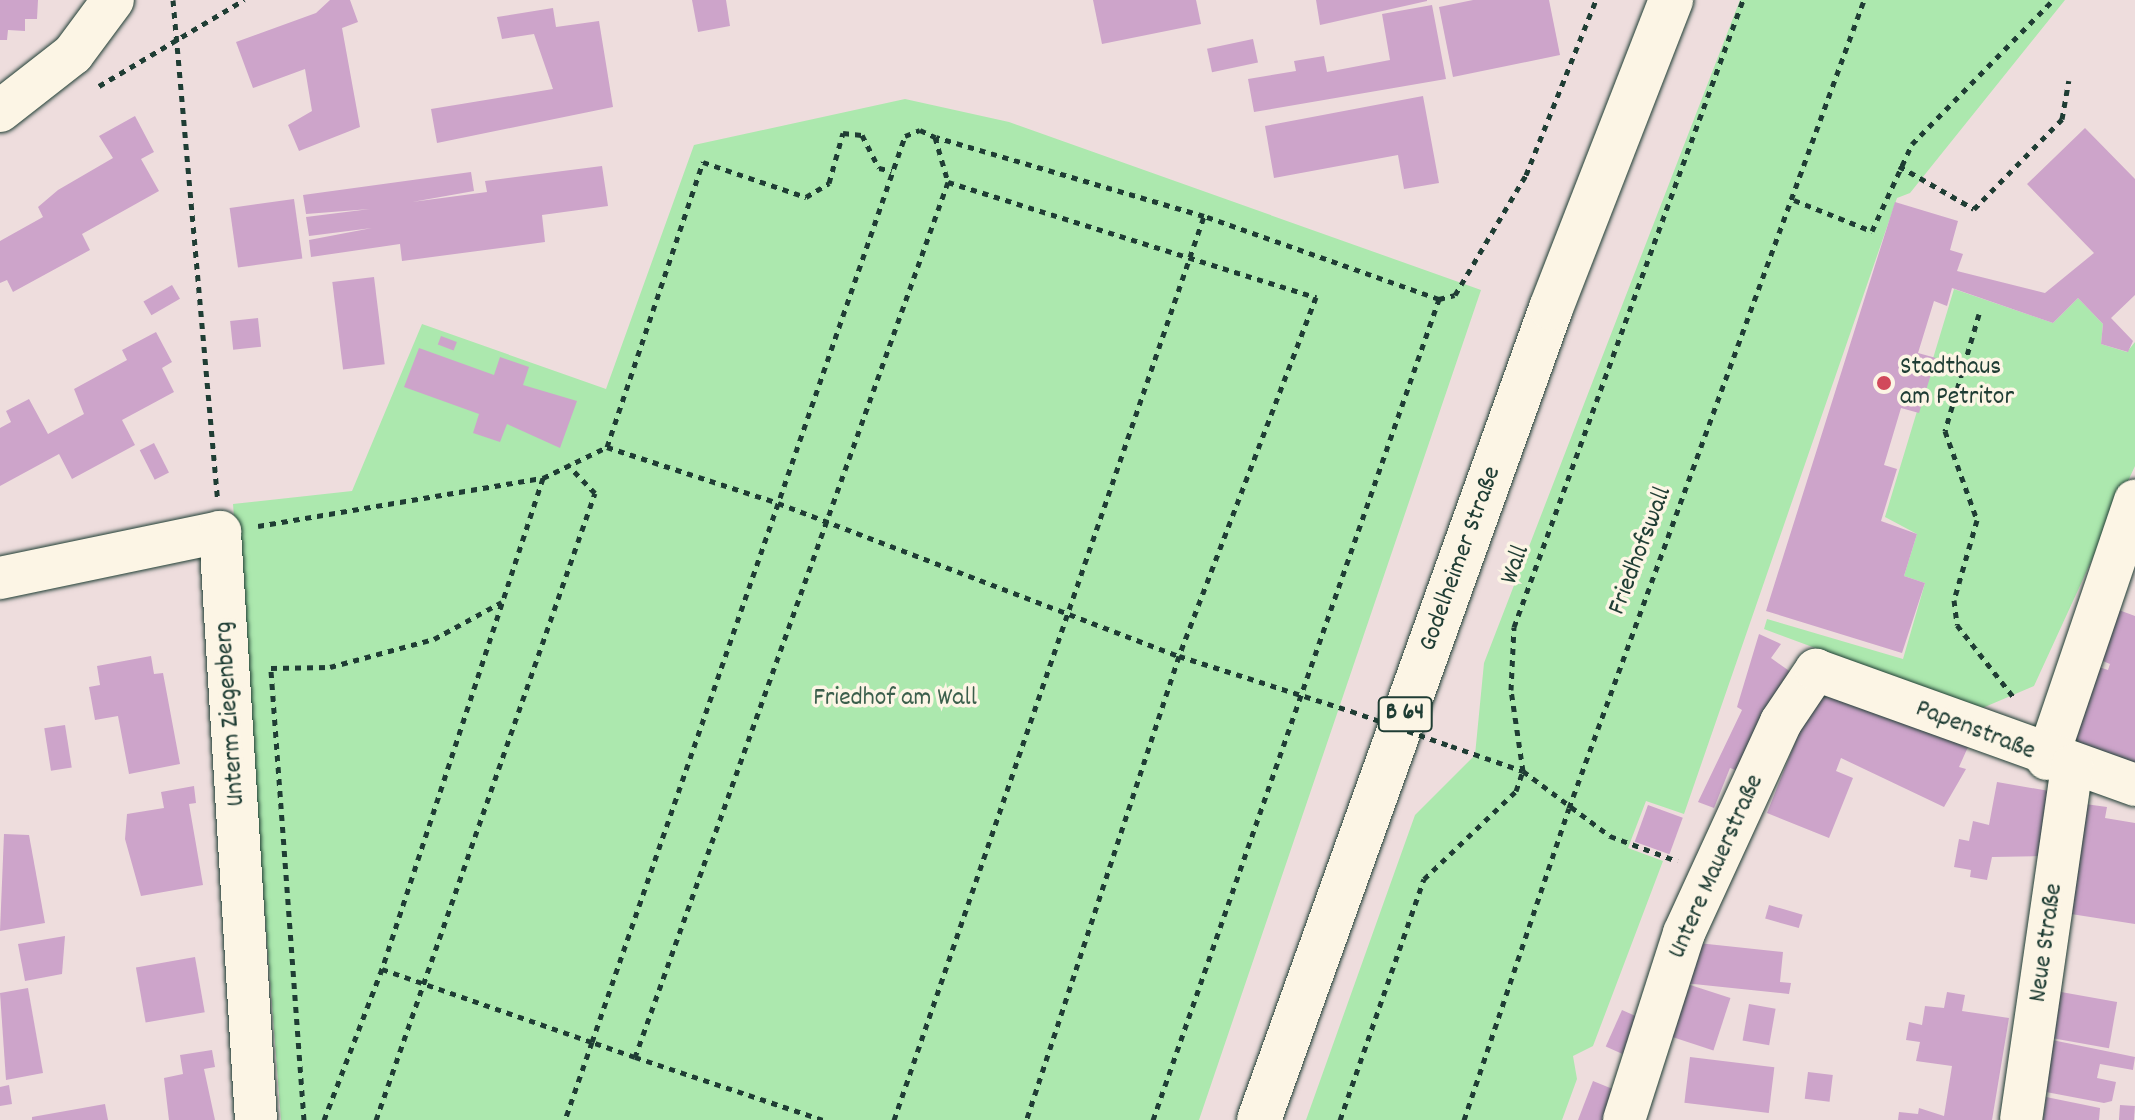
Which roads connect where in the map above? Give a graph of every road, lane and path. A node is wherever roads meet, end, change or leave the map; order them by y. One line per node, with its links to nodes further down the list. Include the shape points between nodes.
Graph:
1 (113, 0): 11 (street, via 73,54)
2 (173, 0): 9 (path)
3 (244, 0): 9 (path)
4 (1596, 0): 19 (path, via 1526,175 1455,295)
5 (1671, 0): 52 (main road, Godelheimer Straße / B 64, via 1551,308)
6 (1743, 0): 35 (path, Wall, via 1514,627 1511,690)
7 (1864, 0): 16 (path, Friedhofswall)
8 (2053, 0): 13 (path, via 1912,144)
9 (173, 39): 27 (path)
10 (2069, 81): 13 (path, via 2062,119 1974,209)
11 (0, 111)
12 (935, 137): 14 (path, via 920,130 905,136); 15 (path); 17 (path)
13 (1899, 166): 16 (path, via 1872,231)
14 (892, 171): 21 (path, via 879,168 862,135 843,133 829,183 806,197 703,162); 25 (path)
15 (948, 182): 18 (path); 26 (path)
16 (1794, 200): 37 (path, Friedhofswall)
17 (1204, 216): 18 (path); 19 (path)
18 (1186, 262): 30 (path); 31 (path, via 1316,297)
19 (1439, 299): 33 (path)
20 (1979, 314): 34 (path, via 1945,431 1977,520 1954,600 1957,625 2000,687)
21 (607, 447): 22 (path); 25 (path)
22 (567, 464): 23 (path); 40 (path, via 595,493)
23 (543, 478): 27 (path); 29 (path)
24 (2135, 501): 34 (street, Neue Straße)
25 (778, 503): 26 (path); 41 (path)
26 (824, 521): 30 (path); 42 (path)
27 (220, 532): 28 (street); 43 (street, Unterm Ziegenberg)
28 (0, 578)
29 (502, 602): 39 (path); 44 (path, via 421,643 330,667 271,668)
30 (1065, 611): 31 (path); 49 (path)
31 (1179, 656): 33 (path); 50 (path)
32 (1816, 670): 34 (street, Papenstraße); 38 (street, Untere Mauerstraße, via 1781,722)
33 (1305, 694): 35 (path, bridge); 51 (path)
34 (2058, 752): 36 (street, Papenstraße); 56 (street, Neue Straße)
35 (1523, 771): 37 (path); 53 (path, via 1516,791 1424,879)
36 (2135, 785)
37 (1569, 808): 38 (path, via 1610,836); 54 (path, Friedhofswall)
38 (1711, 875): 55 (street, Untere Mauerstraße, via 1684,933)
39 (382, 969): 40 (path); 45 (path)
40 (426, 984): 41 (path); 46 (path)
41 (592, 1042): 42 (path); 47 (path)
42 (635, 1057): 48 (path)
43 (256, 1120)
44 (304, 1120)
45 (324, 1120)
46 (376, 1120)
47 (565, 1120)
48 (823, 1120)
49 (894, 1120)
50 (1026, 1120)
51 (1153, 1120)
52 (1259, 1120)
53 (1340, 1120)
54 (1464, 1120)
55 (1624, 1120)
56 (2021, 1120)

